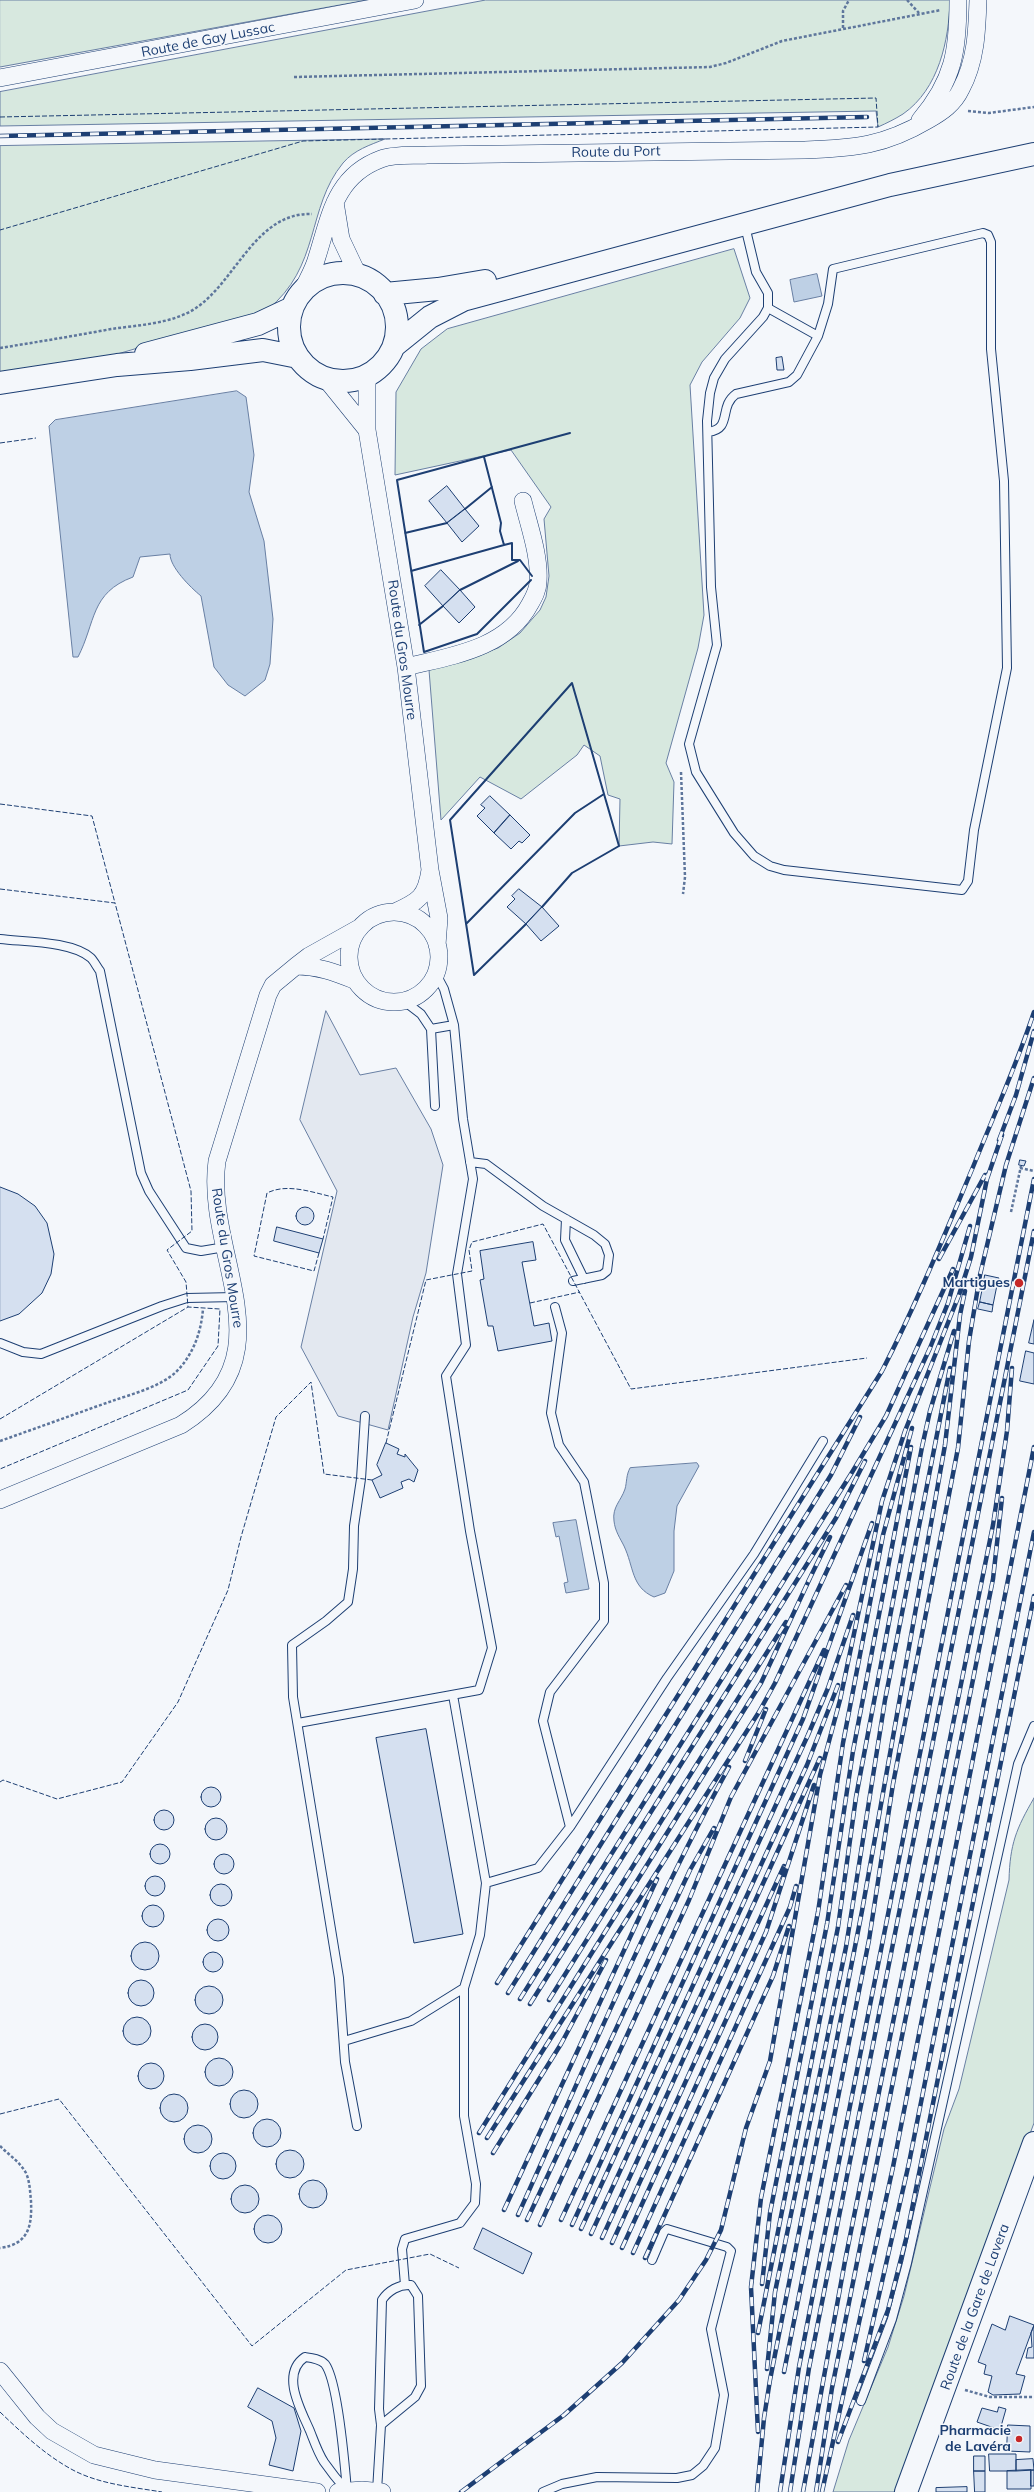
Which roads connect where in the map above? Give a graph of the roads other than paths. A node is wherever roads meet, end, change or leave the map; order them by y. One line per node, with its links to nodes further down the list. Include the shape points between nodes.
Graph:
1 (415, 0): 4 (street, Route de Gay Lussac)
2 (978, 0): 5 (street, Route du Port, via 975,47 961,90 948,108)
3 (958, 4): 5 (street, Route du Port, via 957,48 952,68 934,102)
4 (0, 78)
5 (912, 129): 9 (street, Route du Port, via 884,142 855,148 427,155 382,159 354,174 341,189)
6 (1034, 154): 8 (street)
7 (1034, 166): 8 (street)
8 (973, 167): 10 (street, via 890,185)
9 (332, 209): 12 (street, via 341,239); 14 (street, Route du Port, via 317,259)
10 (744, 223): 11 (street); 15 (lane, via 756,272 768,293)
11 (589, 264): 13 (street, via 438,290); 17 (street, via 462,300 430,317)
12 (358, 275): 13 (street, via 373,282); 14 (street, via 328,275 314,281)
13 (385, 294): 17 (street, via 395,316 397,328)
14 (297, 300): 18 (street, via 289,325 291,341); 19 (street, via 258,324 162,348)
15 (768, 308): 16 (lane); 24 (lane, via 763,317 724,359 714,378 710,393)
16 (818, 336): 24 (lane, via 797,375 789,382 736,394 730,399 722,426 718,431); 24 (lane, via 828,304 833,268 983,233 988,235 991,242 990,349 1004,481 1007,668 974,830 966,886 956,890 881,879 784,870 770,866 754,856 734,833 696,772 689,744 717,645 711,587)
17 (394, 346): 20 (street, via 387,358)
18 (298, 357): 19 (street, via 263,350); 21 (street, via 310,369)
19 (117, 365): 22 (street)
20 (367, 375): 21 (street, via 339,381); 23 (street, Route du Gros Mourre)
21 (325, 378): 23 (street, Route du Gros Mourre)
22 (0, 383)
23 (367, 430): 26 (street, Route du Gros Mourre)
24 (708, 432)
25 (523, 501): 26 (street, via 538,572 536,593 527,610 512,628 489,643 462,654)
26 (406, 667): 27 (street, Route du Gros Mourre)
27 (430, 870): 28 (street, Route du Gros Mourre, via 428,885 423,895 416,902); 31 (street, Route du Gros Mourre, via 439,918)
28 (395, 912): 29 (street, Route du Gros Mourre, via 381,913); 31 (street, Route du Gros Mourre, via 408,914 421,921)
29 (359, 928): 32 (street, Route du Gros Mourre); 34 (street, Route du Gros Mourre, via 348,953)
30 (0, 939): 41 (lane, via 65,946 80,950 92,958 100,971 141,1173 149,1191 186,1248 201,1251)
31 (438, 945): 33 (street, Route du Gros Mourre, via 439,960)
32 (296, 966): 34 (street, Route du Gros Mourre, via 314,966); 41 (street, Route du Gros Mourre, via 273,985 268,995 222,1140 214,1180)
33 (436, 974): 35 (street, Route du Gros Mourre, via 428,987 417,996); 36 (lane, via 444,989)
34 (354, 980): 35 (street, Route du Gros Mourre, via 363,991 376,998 390,1002)
35 (404, 1001): 37 (lane, via 421,1014)
36 (454, 1025): 37 (lane); 39 (lane)
37 (431, 1028): 38 (lane)
38 (436, 1106)
39 (470, 1162): 40 (lane, via 486,1164 543,1206); 50 (lane, via 473,1179 457,1274 466,1346 446,1376 470,1531 492,1648 479,1690)
40 (566, 1219): 42 (lane, via 566,1240); 42 (lane, via 605,1244 609,1255 609,1264 602,1275)
41 (225, 1247): 44 (street, Route du Gros Mourre)
42 (584, 1279): 43 (lane)
43 (573, 1280)
44 (235, 1297): 46 (lane, via 187,1298 41,1354 23,1352); 49 (street, Route du Gros Mourre, via 239,1335 236,1353 222,1386 196,1415 181,1424)
45 (555, 1306): 53 (lane, via 562,1333 551,1413 559,1445 584,1482 604,1584 604,1621 550,1692 543,1721)
46 (0, 1343)
47 (365, 1416): 51 (lane, via 348,1602 326,1622 292,1645 293,1697)
48 (823, 1441): 53 (lane, via 754,1554 667,1678)
49 (0, 1500)
50 (453, 1695): 51 (lane); 54 (lane)
51 (298, 1723): 56 (lane, via 339,1978)
52 (1034, 1726): 62 (lane, via 1018,1764 908,2263 892,2319)
53 (570, 1827): 54 (lane, via 538,1868)
54 (486, 1883): 55 (lane, via 480,1935)
55 (464, 1988): 56 (lane, via 411,2021); 60 (lane, via 464,2116 476,2184 475,2203 460,2223 405,2239 402,2249)
56 (344, 2041): 57 (lane)
57 (357, 2126)
58 (1034, 2143): 64 (street, Route de la Gare de Lavera)
59 (652, 2260): 69 (lane, via 667,2229 728,2247 731,2251 711,2329 724,2395 715,2448 703,2466 692,2475 678,2478 597,2477 562,2484)
60 (405, 2285): 63 (lane, via 386,2294 382,2300 379,2409); 63 (lane, via 411,2285 418,2296 421,2386 415,2397)
61 (0, 2371): 65 (street, via 37,2417 52,2431 94,2455 154,2470)
62 (861, 2401)
63 (381, 2425): 68 (lane)
64 (916, 2470): 70 (street, Route de la Gare de Lavera); 71 (street, Route de la Gare de Lavera)
65 (249, 2487): 66 (street)
66 (317, 2492)
67 (343, 2492): 67 (lane, via 341,2432 330,2374 324,2363 314,2358 305,2358 298,2362 295,2369 293,2379 296,2396 323,2461); 68 (street)
68 (379, 2492)
69 (543, 2492)
70 (906, 2492)
71 (914, 2492)

